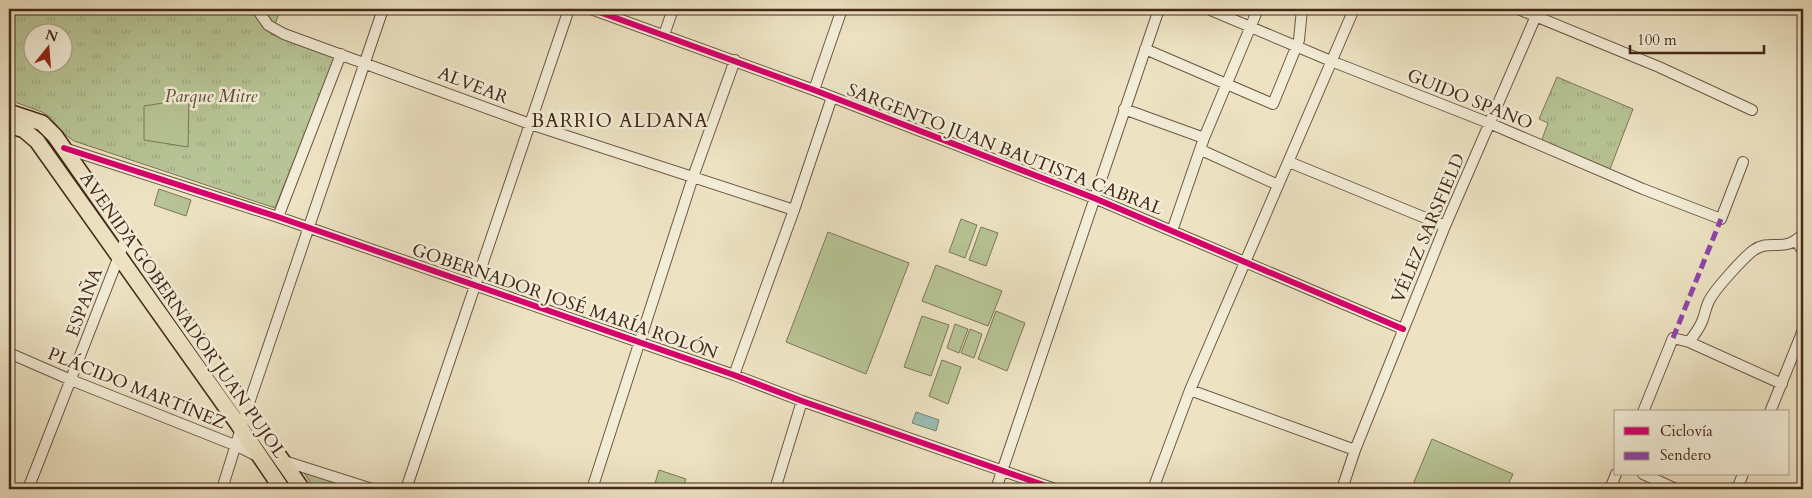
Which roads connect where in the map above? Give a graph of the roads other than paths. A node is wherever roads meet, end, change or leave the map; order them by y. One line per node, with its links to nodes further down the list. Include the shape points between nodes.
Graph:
1 (257, 9): 18 (street, ALVEAR, via 268,25 284,34)
2 (383, 9): 21 (street)
3 (569, 9): 28 (street)
4 (591, 9): 15 (street, SARGENTO JUAN BAUTISTA CABRAL)
5 (673, 9): 15 (street)
6 (842, 9): 23 (street)
7 (1159, 9): 17 (street)
8 (1208, 9): 14 (street, GUIDO SPANO)
9 (1258, 9): 14 (street)
10 (1302, 9): 16 (street)
11 (1354, 9): 20 (street)
12 (1518, 9): 13 (street)
13 (1537, 12): 26 (street); 29 (street, VÉLEZ SARSFIELD)
14 (1250, 27): 16 (street, GUIDO SPANO); 22 (street)
15 (664, 35): 19 (street, SARGENTO JUAN BAUTISTA CABRAL)
16 (1297, 47): 20 (street, GUIDO SPANO); 22 (street, via 1273,104)
17 (1145, 49): 22 (street); 25 (street)
18 (341, 54): 21 (street, ALVEAR); 40 (street)
19 (735, 60): 23 (street, SARGENTO JUAN BAUTISTA CABRAL); 36 (street)
20 (1331, 61): 29 (street, GUIDO SPANO); 34 (street)
21 (366, 62): 28 (street, ALVEAR); 42 (street)
22 (1227, 84): 31 (street)
23 (814, 90): 24 (street, SARGENTO JUAN BAUTISTA CABRAL)
24 (832, 97): 38 (street, SARGENTO JUAN BAUTISTA CABRAL); 39 (street)
25 (1124, 109): 31 (street); 38 (street)
26 (1752, 110)
27 (9, 112): 32 (main road, AVENIDA GOBERNADOR JUAN PUJOL, via 42,123)
28 (530, 124): 36 (street, ALVEAR); 49 (street)
29 (1489, 124): 35 (street, GUIDO SPANO, via 1721,219); 41 (street, VÉLEZ SARSFIELD)
30 (9, 125): 47 (main road, AVENIDA GOBERNADOR JUAN PUJOL, via 24,130 37,140)
31 (1204, 138): 33 (street)
32 (64, 148): 40 (street, GOBERNADOR JOSÉ MARÍA ROLÓN); 44 (main road, AVENIDA GOBERNADOR JUAN PUJOL)
33 (1201, 150): 37 (street); 43 (street)
34 (1289, 162): 37 (street); 41 (street)
35 (1743, 162)
36 (693, 177): 39 (street, ALVEAR); 53 (street)
37 (1278, 185): 48 (street)
38 (1094, 198): 43 (street, SARGENTO JUAN BAUTISTA CABRAL); 68 (street)
39 (794, 210): 55 (street)
40 (278, 218): 42 (street, GOBERNADOR JOSÉ MARÍA ROLÓN)
41 (1445, 226): 50 (street, VÉLEZ SARSFIELD)
42 (309, 229): 49 (street, GOBERNADOR JOSÉ MARÍA ROLÓN); 60 (street)
43 (1172, 231): 48 (street, SARGENTO JUAN BAUTISTA CABRAL)
44 (126, 238): 47 (street, ESPAÑA); 60 (main road, AVENIDA GOBERNADOR JUAN PUJOL)
45 (1800, 238): 46 (street); 52 (street, via 1788,245 1762,245 1753,250 1708,302 1703,321)
46 (1803, 251)
47 (119, 257): 56 (street, ESPAÑA); 63 (main road, AVENIDA GOBERNADOR JUAN PUJOL)
48 (1244, 261): 50 (street, SARGENTO JUAN BAUTISTA CABRAL); 58 (street)
49 (475, 286): 53 (street, GOBERNADOR JOSÉ MARÍA ROLÓN); 77 (street)
50 (1403, 329): 65 (street, VÉLEZ SARSFIELD)
51 (1803, 330): 57 (street)
52 (1689, 342): 57 (street); 61 (street, via 1673,338)
53 (639, 343): 55 (street, GOBERNADOR JOSÉ MARÍA ROLÓN); 78 (street)
54 (9, 353): 56 (street, PLÁCIDO MARTÍNEZ)
55 (734, 375): 59 (street, GOBERNADOR JOSÉ MARÍA ROLÓN)
56 (71, 380): 64 (street, PLÁCIDO MARTÍNEZ); 72 (street, ESPAÑA)
57 (1782, 384): 62 (street)
58 (1190, 390): 65 (street); 82 (street)
59 (802, 401): 68 (street, GOBERNADOR JOSÉ MARÍA ROLÓN); 79 (street)
60 (247, 409): 63 (street); 67 (main road, AVENIDA GOBERNADOR JUAN PUJOL)
61 (1643, 410)
62 (1771, 410)
63 (242, 429): 64 (street); 66 (main road, AVENIDA GOBERNADOR JUAN PUJOL)
64 (237, 446): 66 (street, PLÁCIDO MARTÍNEZ); 73 (street)
65 (1355, 450): 83 (street, VÉLEZ SARSFIELD)
66 (260, 457): 67 (street, PLÁCIDO MARTÍNEZ); 74 (main road, AVENIDA GOBERNADOR JUAN PUJOL)
67 (281, 460): 75 (main road, AVENIDA GOBERNADOR JUAN PUJOL); 76 (street, PLÁCIDO MARTÍNEZ)
68 (1002, 472): 80 (street); 81 (street, GOBERNADOR JOSÉ MARÍA ROLÓN)
69 (1615, 476): 84 (street)
70 (1648, 476): 85 (street)
71 (1742, 476): 86 (street)
72 (28, 489)
73 (222, 489)
74 (282, 489)
75 (302, 489)
76 (372, 489)
77 (406, 489)
78 (592, 489)
79 (775, 489)
80 (996, 489)
81 (1055, 489)
82 (1153, 489)
83 (1342, 489)
84 (1610, 489)
85 (1676, 489)
86 (1737, 489)

